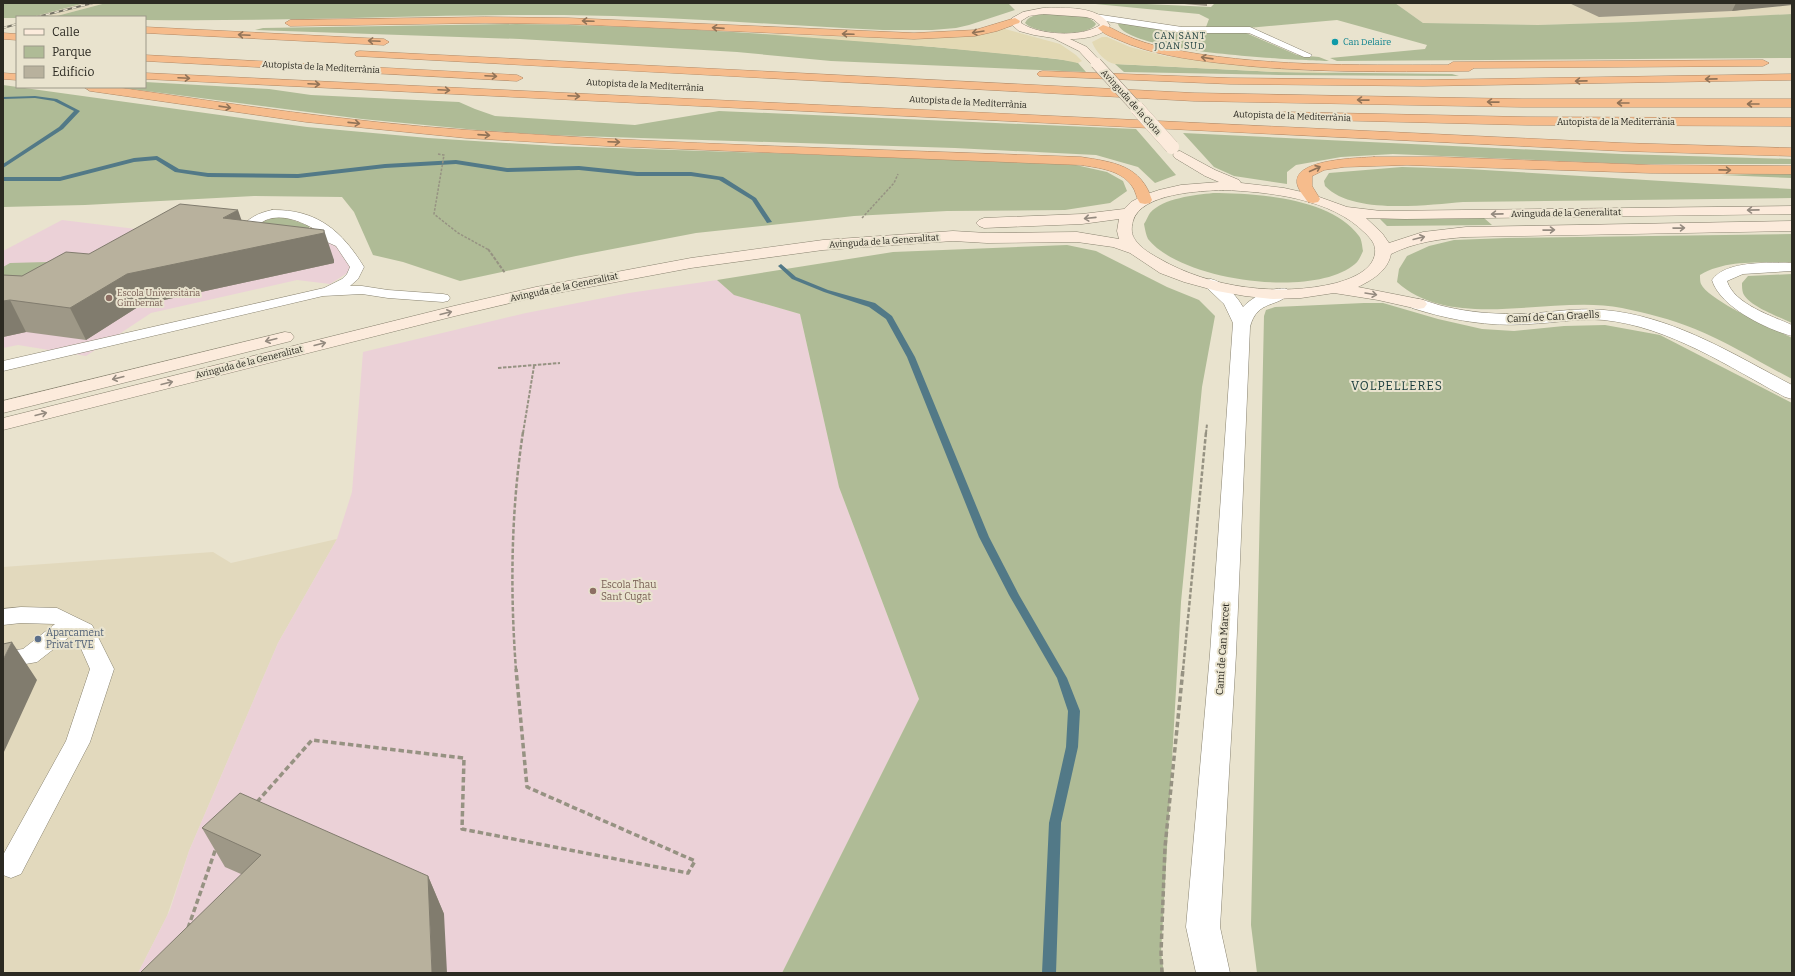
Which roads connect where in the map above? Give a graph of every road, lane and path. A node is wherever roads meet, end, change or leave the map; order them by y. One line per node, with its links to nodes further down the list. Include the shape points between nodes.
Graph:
1 (1032, 3): 4 (street, via 1033,9)
2 (1038, 3): 3 (street)
3 (1066, 11): 4 (street); 5 (street)
4 (1029, 14): 6 (street, via 1020,16)
5 (1095, 17): 7 (lane); 11 (street, via 1103,20)
6 (1015, 21): 9 (highway, one-way to 9, via 975,33 921,36 568,20); 14 (street, via 1018,27)
7 (1130, 22): 11 (lane, via 1114,21); 20 (lane, via 1182,30 1250,30)
8 (244, 24): 10 (highway)
9 (282, 24)
10 (146, 25)
11 (1104, 26): 13 (street); 23 (highway, one-way to 11, via 1153,49 1123,40)
12 (146, 30): 17 (highway, one-way to 12)
13 (1090, 33): 14 (street, via 1072,36); 18 (street)
14 (1052, 35): 18 (street, Avinguda de la Clota)
15 (3, 36): 16 (highway)
16 (16, 37)
17 (395, 42)
18 (1083, 48): 43 (street, Avinguda de la Clota, bridge)
19 (345, 53): 21 (highway, Autopista de la Mediterrània)
20 (1307, 55)
21 (415, 57): 35 (highway, via 1240,87 1561,92); 36 (highway, Autopista de la Mediterrània, one-way to 21, via 1522,103 1194,96)
22 (146, 58): 33 (highway, Autopista de la Mediterrània, one-way to 33)
23 (1246, 62): 24 (highway, via 1325,65); 27 (highway, via 1334,68)
24 (1776, 63)
25 (3, 66): 26 (highway)
26 (16, 67)
27 (1792, 68)
28 (1029, 74): 32 (highway, one-way to 28, via 1370,83)
29 (3, 76): 31 (highway)
30 (146, 76): 45 (highway, one-way to 45, via 1614,147)
31 (16, 77)
32 (1792, 77)
33 (532, 79)
34 (97, 88): 53 (highway, one-way to 53, via 313,118 466,134 599,142 1081,160 1129,174 1141,185)
35 (1792, 92)
36 (1792, 103)
37 (1120, 110): 38 (highway)
38 (1158, 111)
39 (1272, 116): 40 (highway, Autopista de la Mediterrània)
40 (1293, 116): 41 (highway, Autopista de la Mediterrània, via 1616,123); 42 (highway, via 1503,127)
41 (1792, 122)
42 (1792, 134)
43 (1176, 151): 50 (street, Avinguda de la Clota, via 1210,173); 51 (street, Avinguda de la Clota, via 1190,175)
44 (432, 152): 66 (path, via 444,156 434,214 458,233 489,250)
45 (1792, 152)
46 (1420, 161): 47 (highway, one-way to 47, via 1652,169); 49 (highway); 52 (highway, one-way to 46, via 1303,182 1307,173 1321,166)
47 (1792, 170)
48 (900, 171): 57 (path, via 894,183)
49 (1792, 183)
50 (1245, 187): 51 (street); 52 (street, via 1276,190)
51 (1188, 188): 53 (street)
52 (1313, 199): 54 (street)
53 (1145, 200): 56 (street)
54 (1341, 210): 55 (street, Avinguda de la Generalitat, one-way to 54, via 1405,216); 63 (street, via 1374,232 1381,242)
55 (1792, 210)
56 (1128, 213): 62 (street, via 1124,229 1126,238); 71 (street, Avinguda de la Generalitat, one-way to 71, via 1082,219 923,225 792,236 641,258)
57 (862, 218)
58 (1792, 226): 63 (street, Avinguda de la Generalitat, one-way to 58, via 1411,240 1445,233)
59 (272, 233): 61 (lane, via 252,233 246,230 259,218 287,213 303,217 335,236)
60 (286, 233): 61 (lane, via 321,234)
61 (340, 243): 69 (lane, via 357,267 355,274 348,281)
62 (1136, 250): 67 (street, via 1173,272); 84 (street, Avinguda de la Generalitat, one-way to 62, via 454,311 536,292 691,263 823,246 953,236 1077,237 1116,243)
63 (1383, 252): 65 (street)
64 (1792, 267): 75 (lane, via 1741,270 1722,276 1719,280 1720,286 1730,298)
65 (1376, 269): 68 (street, via 1362,279); 72 (street, via 1398,292)
66 (505, 273)
67 (1211, 284): 70 (street); 74 (street, Camí de Can Marcet, via 1231,301)
68 (1333, 288): 70 (street); 72 (street, one-way to 72)
69 (323, 292): 71 (lane, via 362,290); 78 (lane)
70 (1281, 293): 74 (street, Camí de Can Marcet, via 1252,306)
71 (444, 298): 73 (street, Avinguda de la Generalitat)
72 (1418, 304): 81 (street, Camí de Can Graells, via 1452,315 1487,319 1528,319 1588,314 1647,323 1665,328 1692,341)
73 (362, 318)
74 (1242, 323): 93 (street, Camí de Can Marcet, via 1223,654 1203,927)
75 (1792, 331)
76 (301, 333): 82 (street, Avinguda de la Generalitat, one-way to 82)
77 (560, 364): 79 (path)
78 (3, 366)
79 (534, 366): 80 (path); 88 (path, via 523,426 513,526 513,600 518,693 527,786 695,861 688,873 462,829 464,758 312,740)
80 (498, 368)
81 (1792, 393)
82 (3, 407)
83 (1208, 419): 92 (path, via 1166,846)
84 (3, 424)
85 (3, 617): 86 (lane, via 57,616)
86 (72, 623): 87 (lane, via 29,656); 90 (lane, via 84,630 102,669 78,742)
87 (3, 660)
88 (255, 804)
89 (220, 844): 91 (path, via 214,850)
90 (11, 866)
91 (184, 933)
92 (1162, 973)
93 (1213, 973)

